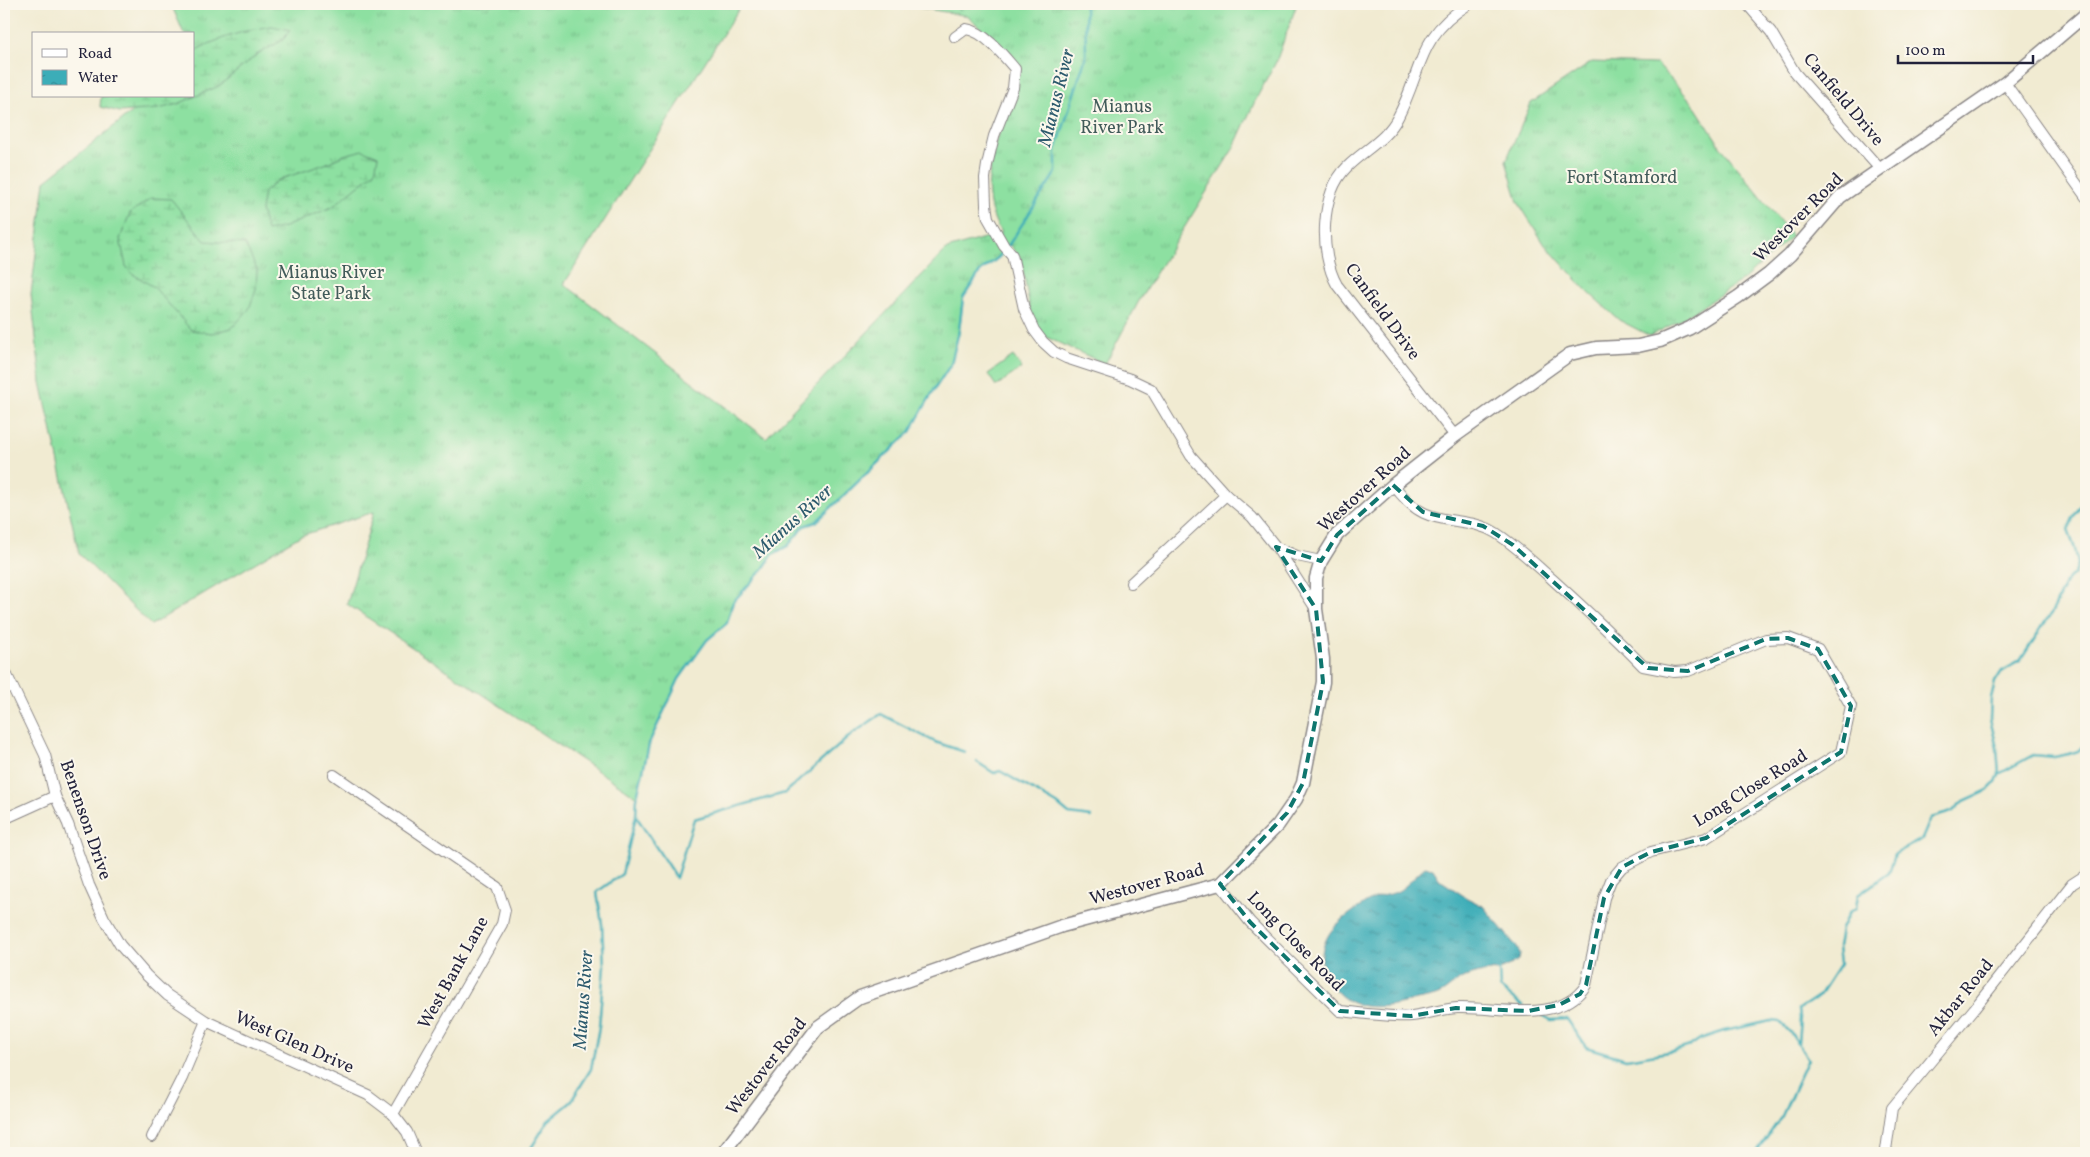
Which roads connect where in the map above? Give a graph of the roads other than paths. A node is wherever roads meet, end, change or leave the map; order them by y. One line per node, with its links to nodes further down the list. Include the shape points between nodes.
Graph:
1 (1469, 4): 8 (street, Canfield Drive, via 1452,14 1430,39 1390,131 1345,169 1324,221 1326,258 1337,285)
2 (1747, 4): 6 (street, Canfield Drive, via 1771,32 1795,73)
3 (2086, 14): 5 (street, Westover Road)
4 (955, 37): 10 (street, via 966,29 976,32 1003,54 1015,69 1013,88 994,136 985,178 986,204 988,218 1012,255 1024,309 1034,330 1054,352 1151,389 1191,456)
5 (2005, 83): 6 (street, Westover Road); 7 (street)
6 (1880, 169): 8 (street, Westover Road, via 1840,197 1790,255 1769,274 1690,328 1646,345 1596,348 1570,354)
7 (2086, 197)
8 (1455, 436): 9 (street, Westover Road)
9 (1393, 485): 12 (street, Westover Road, via 1337,535); 20 (street, Long Close Road, via 1412,506 1423,512 1483,526 1507,541 1648,668 1688,671 1766,639 1788,638 1818,649 1851,706 1841,752 1706,838 1651,852 1622,867 1604,898 1586,985 1580,994 1543,1009 1456,1008 1411,1016 1340,1011 1250,922)
10 (1226, 495): 11 (street, via 1252,517); 13 (street)
11 (1276, 547): 12 (street); 14 (street)
12 (1320, 561): 14 (street, Westover Road, via 1316,578)
13 (1131, 583)
14 (1316, 609): 20 (street, Westover Road, via 1323,682 1303,783 1278,825)
15 (4, 669): 17 (street, Benenson Drive, via 45,755)
16 (334, 775): 23 (street, West Bank Lane, via 497,887 505,910 502,924)
17 (55, 796): 18 (street); 21 (street, Benenson Drive, via 104,918 120,945)
18 (4, 819)
19 (2086, 874): 27 (street, Akbar Road, via 2072,884 1892,1108 1886,1150)
20 (1220, 884): 26 (street, Westover Road, via 1062,926 860,997 818,1027)
21 (146, 975): 22 (street, West Glen Drive)
22 (206, 1021): 23 (street, West Glen Drive, via 368,1095); 24 (street)
23 (393, 1114): 25 (street, West Glen Drive)
24 (152, 1137)
25 (416, 1153)
26 (722, 1153)
27 (1889, 1153)

